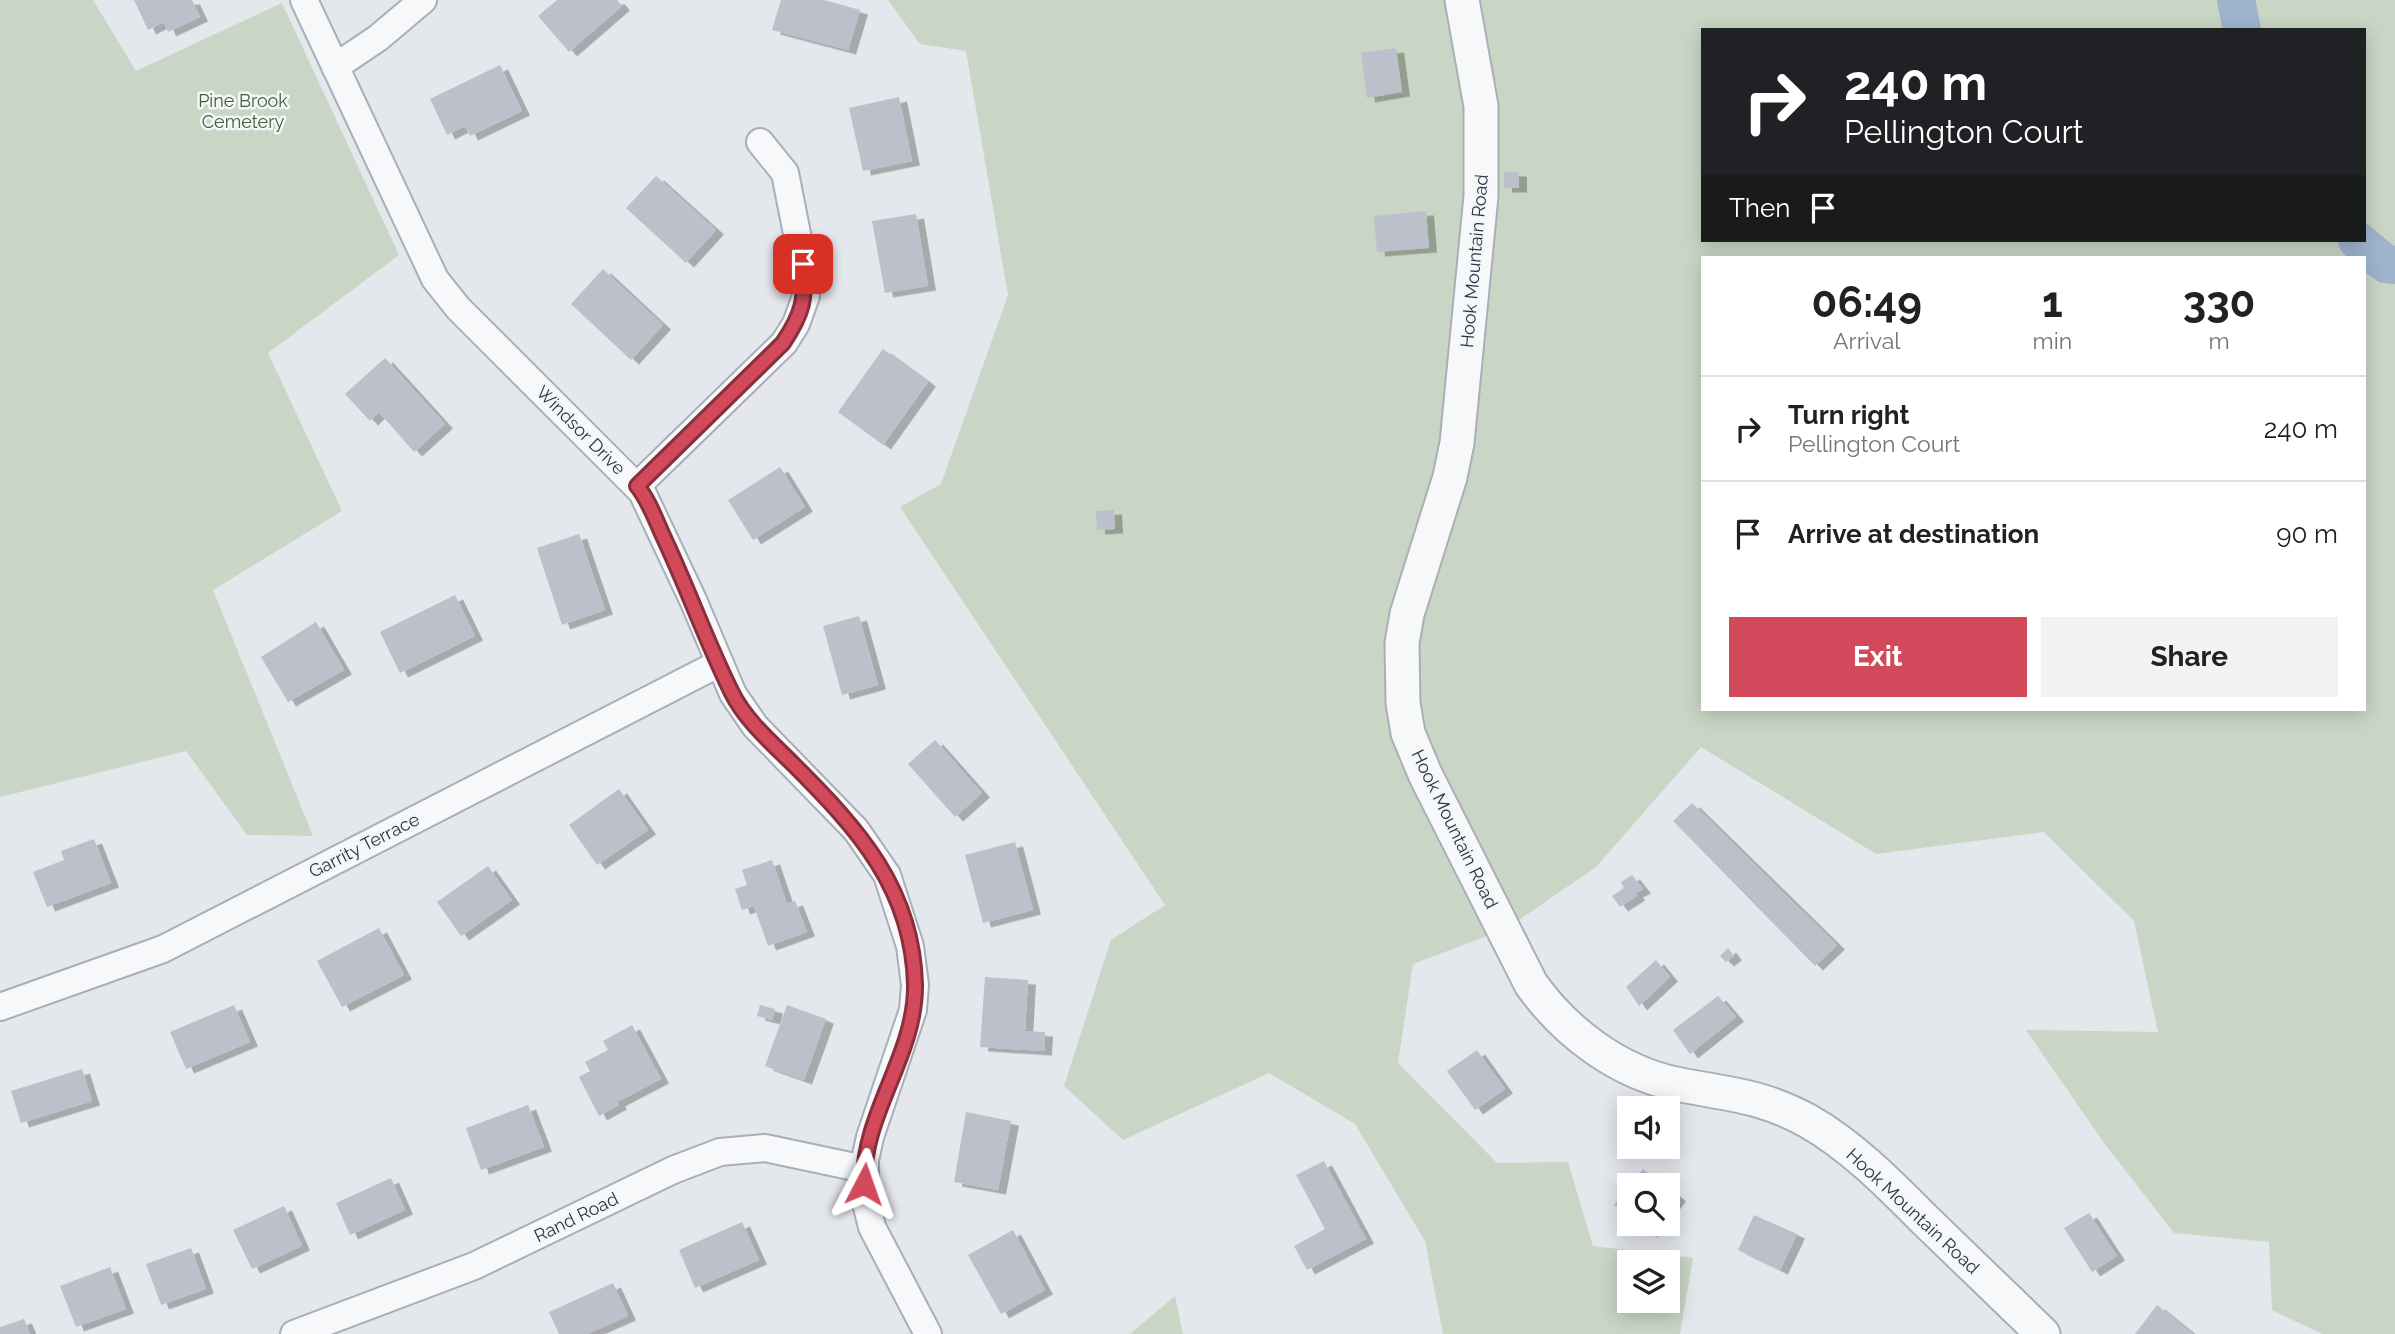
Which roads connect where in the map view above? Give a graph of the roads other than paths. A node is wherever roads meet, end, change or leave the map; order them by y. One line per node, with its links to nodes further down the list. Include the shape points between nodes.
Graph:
1 (304, 0): 4 (street, Windsor Drive)
2 (423, 0): 4 (street)
3 (1462, 0): 12 (street, Hook Mountain Road, via 1481,106 1483,151 1463,394 1450,477 1402,643 1408,733 1425,774 1531,984 1570,1030 1647,1076 1738,1093 1807,1121 1879,1175)
4 (335, 67): 6 (street, Windsor Drive, via 435,279)
5 (760, 142): 6 (street, via 786,173 803,264 806,296 800,315 783,343)
6 (637, 486): 7 (street, Windsor Drive)
7 (720, 663): 8 (street, Garrity Terrace, via 163,949); 9 (street, Windsor Drive, via 733,694 755,726 874,854 903,917 912,959 913,1010 870,1137)
8 (0, 1007)
9 (864, 1169): 10 (street, Rand Road, via 765,1148 720,1152 474,1266); 11 (street, Windsor Drive, via 872,1227)
10 (300, 1333)
11 (928, 1334)
12 (2043, 1334)

